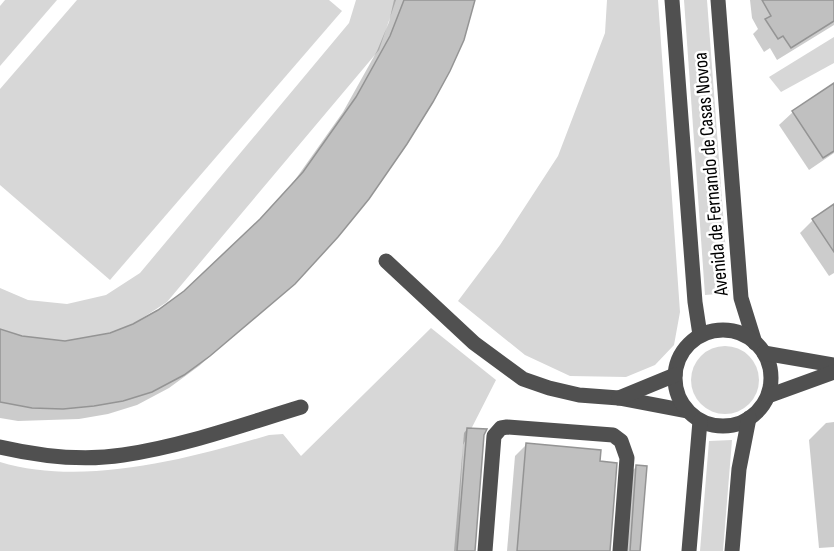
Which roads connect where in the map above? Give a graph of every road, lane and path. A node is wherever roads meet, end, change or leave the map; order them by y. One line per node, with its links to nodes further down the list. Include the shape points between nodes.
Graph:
1 (672, 0): 4 (street, Avenida de Fernando de Casas Novoa)
2 (718, 0): 5 (street, Avenida de Fernando de Casas Novoa, via 741,298)
3 (386, 261): 10 (street, via 474,342 523,379 579,395)
4 (700, 335): 5 (street, via 729,330); 8 (street, via 678,359)
5 (760, 348): 6 (street); 9 (street, via 769,367)
6 (834, 366)
7 (834, 372): 9 (street)
8 (675, 375): 10 (street); 12 (street, via 678,394)
9 (768, 396): 13 (street)
10 (619, 398): 12 (street)
11 (301, 407): 15 (street, via 122,455 46,455)
12 (687, 411): 14 (street)
13 (749, 418): 14 (street, via 725,426); 19 (street, via 738,469)
14 (700, 421): 18 (street)
15 (0, 447)
16 (485, 551): 17 (street, via 494,436 507,427 613,435 621,441 627,458)
17 (620, 551)
18 (689, 551)
19 (732, 551)

